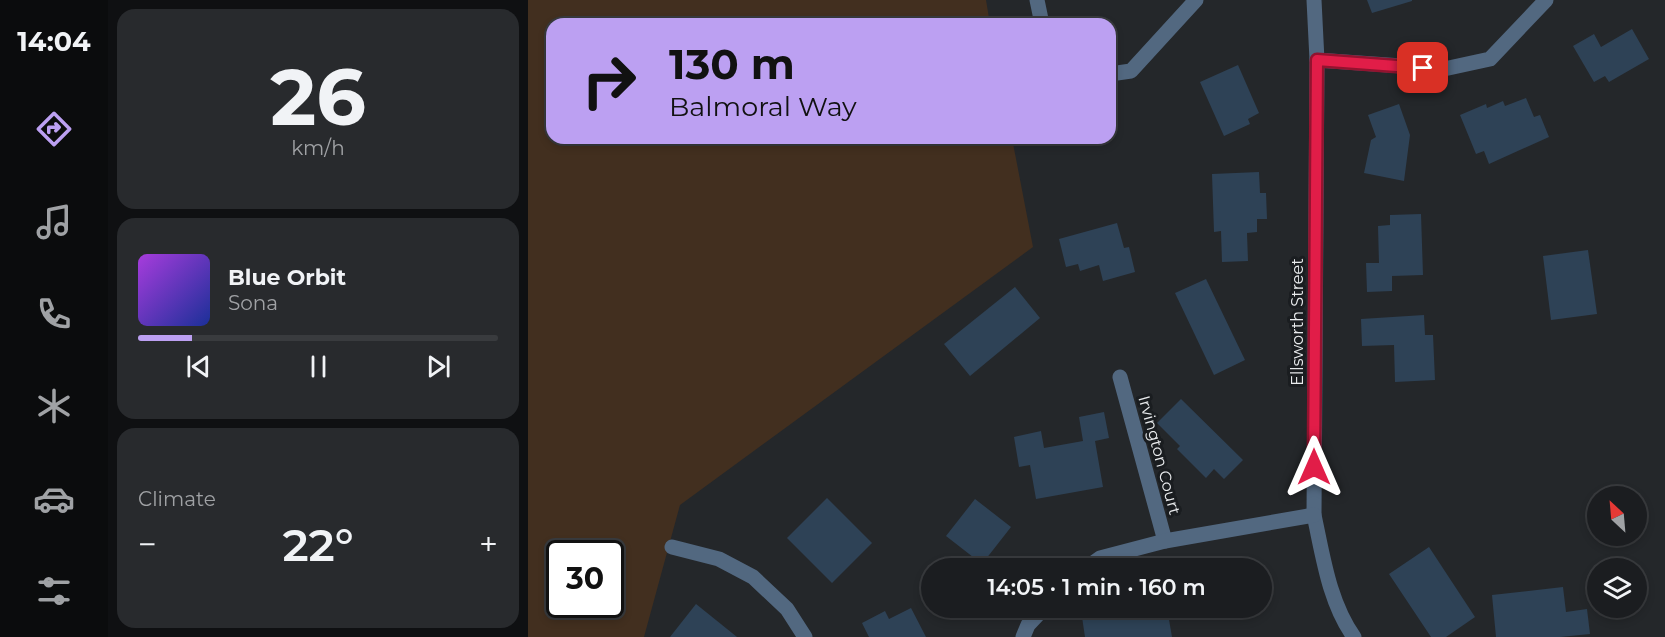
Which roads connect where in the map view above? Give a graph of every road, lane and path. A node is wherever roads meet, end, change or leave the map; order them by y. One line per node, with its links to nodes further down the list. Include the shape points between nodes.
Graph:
1 (1037, 0): 5 (street)
2 (1196, 0): 7 (street, via 1131,71)
3 (1314, 0): 6 (street, Ellsworth Street)
4 (1546, 0): 6 (street, via 1491,59 1444,69)
5 (1040, 18)
6 (1317, 60): 9 (street, Ellsworth Street)
7 (1116, 73)
8 (1120, 377): 10 (street, Irvington Court)
9 (1314, 515): 10 (street, Irvington Court); 16 (street, Ellsworth Street, via 1330,584 1343,622)
10 (1165, 541): 12 (street, Irvington Court)
11 (672, 547): 14 (street, via 719,559 753,577 787,609)
12 (1100, 558)
13 (1035, 618): 15 (street)
14 (805, 637)
15 (1023, 637)
16 (1354, 637)

